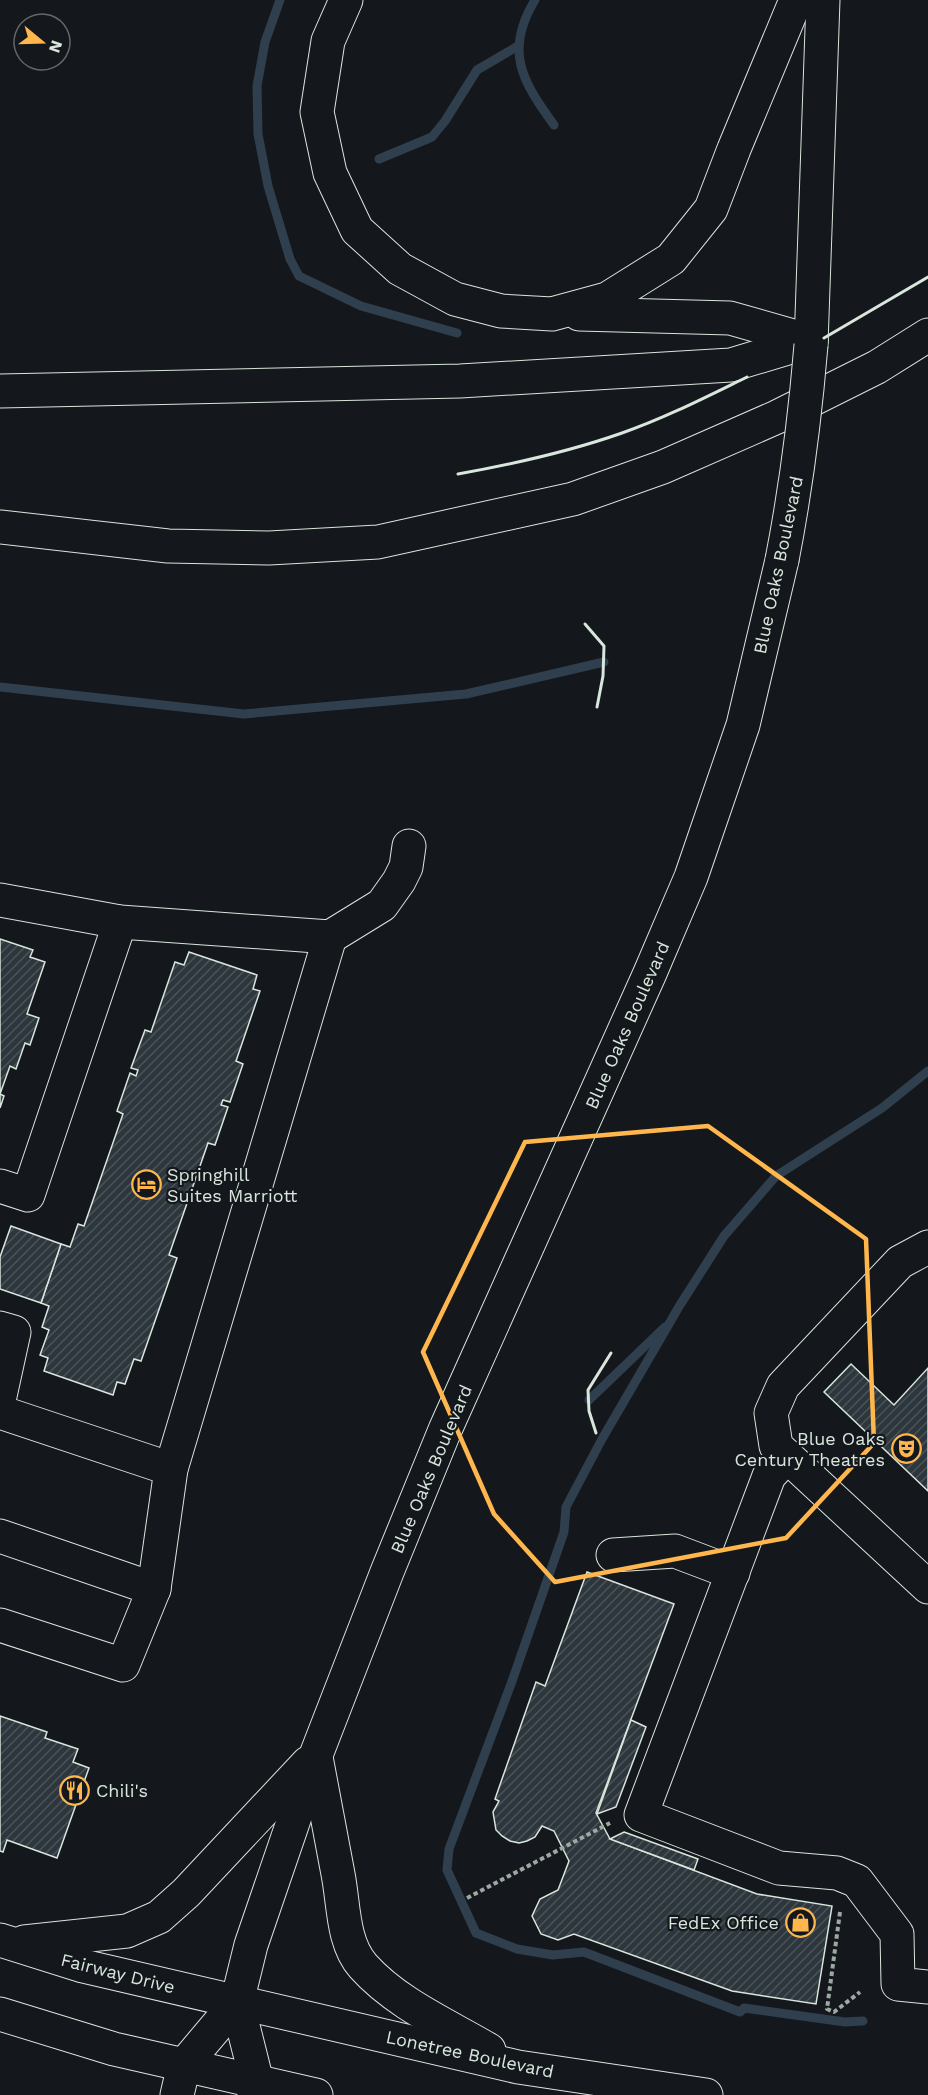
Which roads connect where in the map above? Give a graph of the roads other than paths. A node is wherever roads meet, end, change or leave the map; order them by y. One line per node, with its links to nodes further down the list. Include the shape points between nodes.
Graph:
1 (346, 0): 4 (main road, via 328,41 317,112 330,173 357,230 400,269 455,299 501,311)
2 (796, 0): 4 (main road, via 711,209 671,259 607,299)
3 (823, 0): 6 (main road, Blue Oaks Boulevard)
4 (552, 314): 6 (main road, via 730,318)
5 (928, 335): 8 (main road, via 877,367 787,412 663,467 573,499 410,536 378,542 280,548 168,546)
6 (811, 343): 7 (main road, via 731,365 460,381); 26 (main road, Blue Oaks Boulevard, bridge, via 805,420 782,560 742,724 691,877 445,1430)
7 (0, 391)
8 (0, 527)
9 (409, 846): 12 (main road, via 406,867 382,904)
10 (0, 900): 11 (main road)
11 (120, 922): 12 (main road); 13 (main road, via 28,1195)
12 (330, 937): 19 (main road)
13 (0, 1186)
14 (928, 1247): 18 (main road, via 900,1262 783,1386 771,1413 776,1446)
15 (0, 1328): 16 (main road, via 14,1332)
16 (0, 1396)
17 (0, 1412): 19 (main road)
18 (787, 1456): 22 (main road, via 769,1476); 23 (main road)
19 (171, 1469): 24 (main road)
20 (0, 1536): 24 (main road)
21 (613, 1555): 22 (main road, via 675,1551)
22 (733, 1573): 28 (main road, via 641,1815 779,1868 837,1873 857,1881 897,1934 898,1984)
23 (928, 1587)
24 (154, 1589): 25 (main road, via 123,1665)
25 (0, 1625)
26 (316, 1755): 27 (main road, via 159,1917 126,1931); 29 (main road, Blue Oaks Boulevard, via 251,1945); 31 (main road, via 345,1925 362,1965 394,1994)
27 (7, 1941): 29 (main road, Fairway Drive, via 83,1966)
28 (928, 1987)
29 (237, 2002): 31 (main road, Lonetree Boulevard); 32 (main road, Blue Oaks Boulevard); 33 (main road, Blue Oaks Boulevard)
30 (0, 2014): 32 (main road, via 114,2049)
31 (518, 2067): 35 (main road, Lonetree Boulevard)
32 (180, 2080): 33 (main road)
33 (255, 2089): 34 (main road)
34 (316, 2095)
35 (706, 2095)

